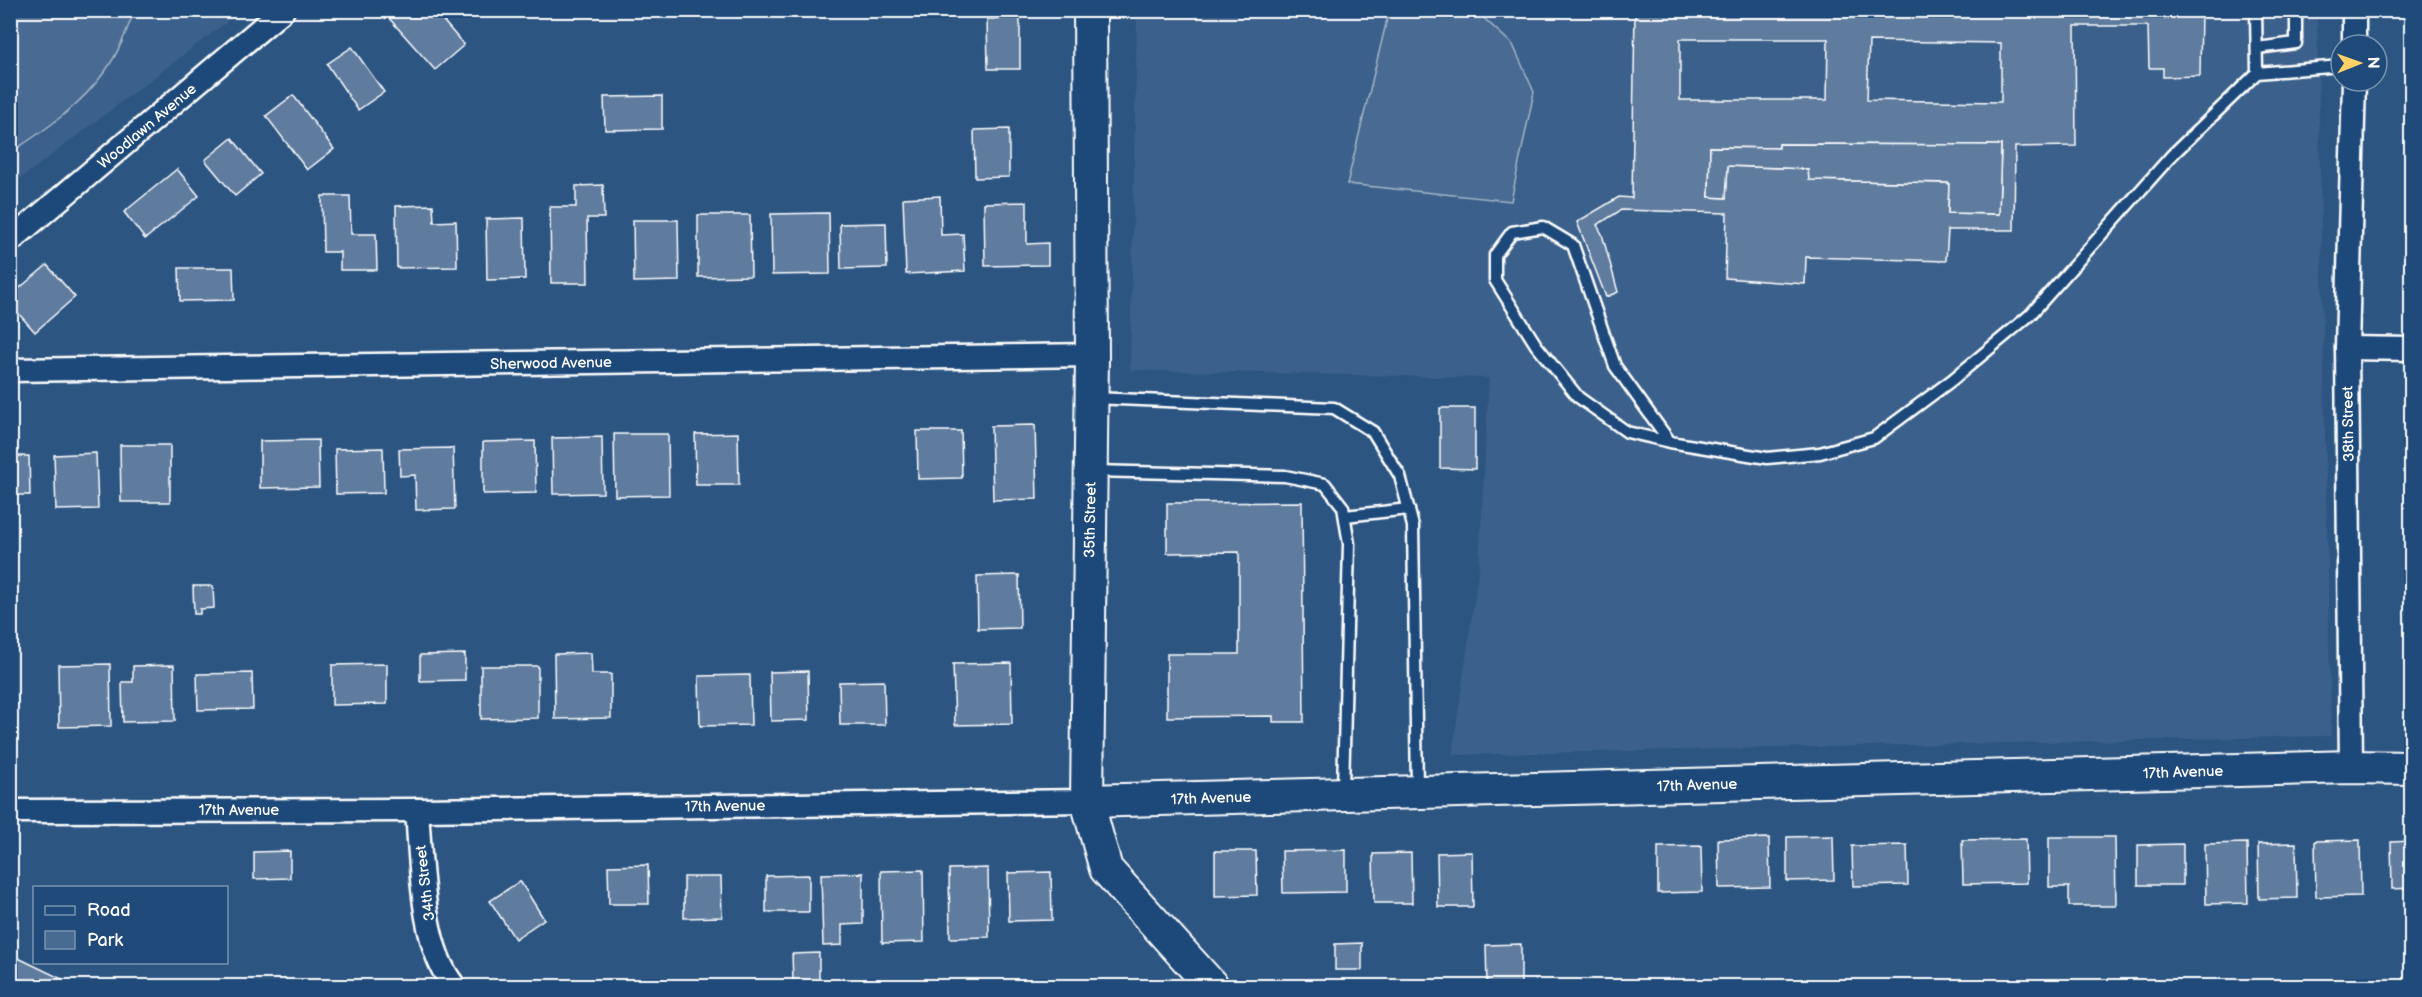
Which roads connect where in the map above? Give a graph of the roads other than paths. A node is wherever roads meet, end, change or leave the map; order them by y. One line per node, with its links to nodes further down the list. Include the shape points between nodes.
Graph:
1 (283, 10): 11 (street, Woodlawn Avenue)
2 (1090, 10): 14 (street, 35th Street)
3 (2256, 10): 7 (lane)
4 (2296, 10): 7 (lane, via 2296,43)
5 (2354, 10): 6 (street)
6 (2354, 33)
7 (2257, 48): 9 (lane)
8 (2329, 67): 9 (lane)
9 (2257, 73): 17 (lane, via 2172,155 2030,315 1874,438 1820,453 1767,458)
10 (2354, 93): 12 (street, 38th Street)
11 (10, 241)
12 (2347, 348): 13 (street); 21 (street, 38th Street)
13 (2412, 348)
14 (1092, 356): 15 (street, Sherwood Avenue); 16 (street, 35th Street)
15 (10, 370)
16 (1091, 398): 18 (street, 35th Street); 19 (lane, via 1334,408 1373,432 1400,476)
17 (1670, 442): 17 (lane, via 1627,432 1586,403 1536,345 1495,280 1495,255 1512,232 1543,227 1573,245 1615,366)
18 (1090, 470): 20 (lane, via 1285,476 1324,484 1343,507); 25 (street, 35th Street)
19 (1409, 509): 20 (lane); 23 (lane, via 1413,526)
20 (1345, 516): 24 (lane, via 1349,544)
21 (2351, 767): 22 (street, 17th Avenue); 23 (street, 17th Avenue)
22 (2412, 768)
23 (1417, 792): 24 (street, 17th Avenue)
24 (1343, 794): 25 (street, 17th Avenue)
25 (1087, 801): 26 (street, 17th Avenue); 29 (street, 35th Street, via 1106,869)
26 (417, 810): 27 (street, 17th Avenue); 28 (street, 34th Street, via 424,910 443,974)
27 (10, 811)
28 (454, 987)
29 (1212, 987)

